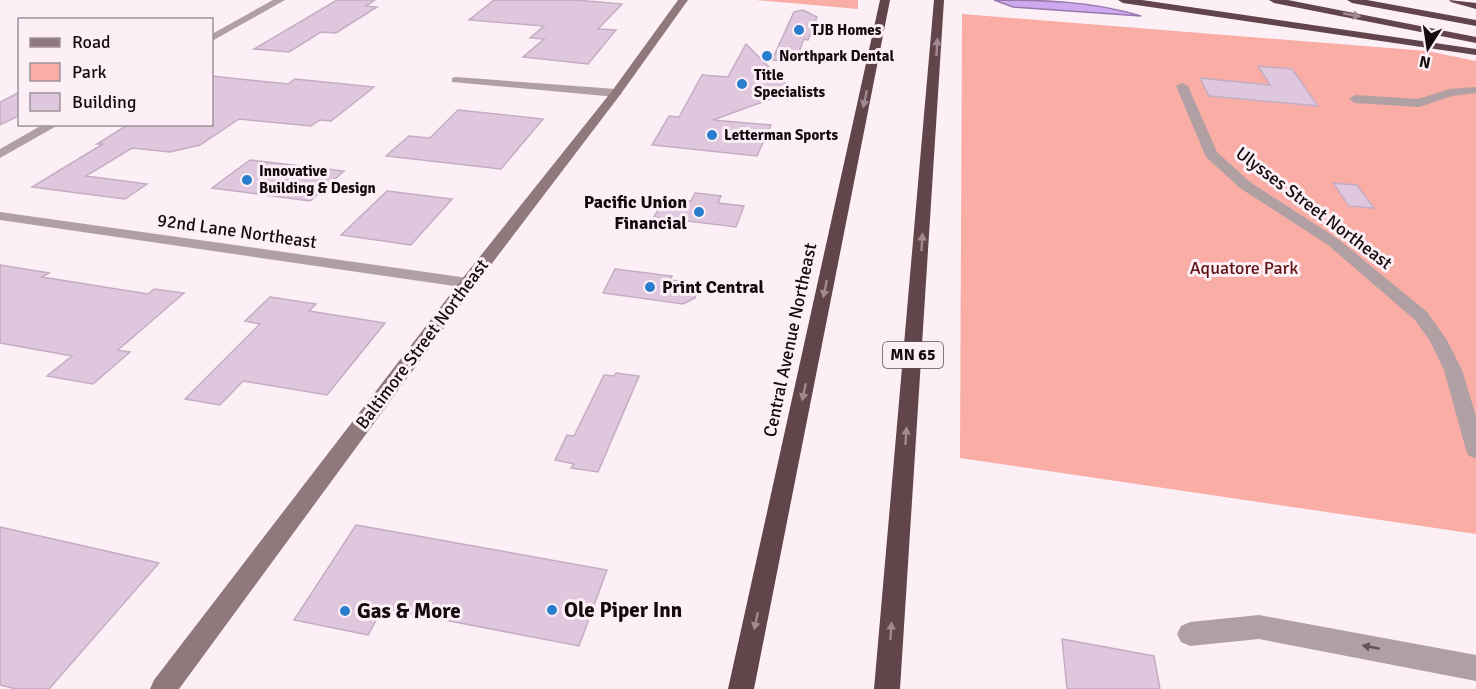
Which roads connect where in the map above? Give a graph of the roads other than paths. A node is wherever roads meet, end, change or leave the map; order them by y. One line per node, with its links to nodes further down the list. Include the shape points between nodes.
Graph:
1 (280, 0): 13 (street)
2 (683, 0): 20 (street, Baltimore Street Northeast)
3 (873, 0): 16 (highway)
4 (885, 0): 16 (highway, Central Avenue Northeast)
5 (1123, 0): 15 (highway)
6 (1153, 0): 15 (highway)
7 (1274, 0): 14 (highway, one-way to 14)
8 (1352, 0): 12 (highway)
9 (1454, 0): 11 (highway)
10 (940, 3): 31 (highway, MN 65, one-way to 10)
11 (1476, 6)
12 (1476, 23)
13 (213, 37)
14 (1476, 39)
15 (1476, 51)
16 (872, 64): 30 (highway, Central Avenue Northeast, one-way to 30)
17 (456, 80): 20 (street)
18 (1182, 86): 26 (street, Ulysses Street Northeast, via 1211,154 1245,185 1333,242 1421,316 1453,370)
19 (1476, 90): 21 (street, via 1419,103)
20 (616, 93): 25 (street, Baltimore Street Northeast)
21 (1355, 99)
22 (50, 126): 23 (street)
23 (0, 154)
24 (0, 216): 25 (street, 92nd Lane Northeast)
25 (468, 282): 29 (street, Baltimore Street Northeast)
26 (1476, 450)
27 (1190, 634): 28 (street, one-way to 27, via 1259,627)
28 (1476, 668)
29 (163, 689)
30 (741, 689)
31 (887, 689)

